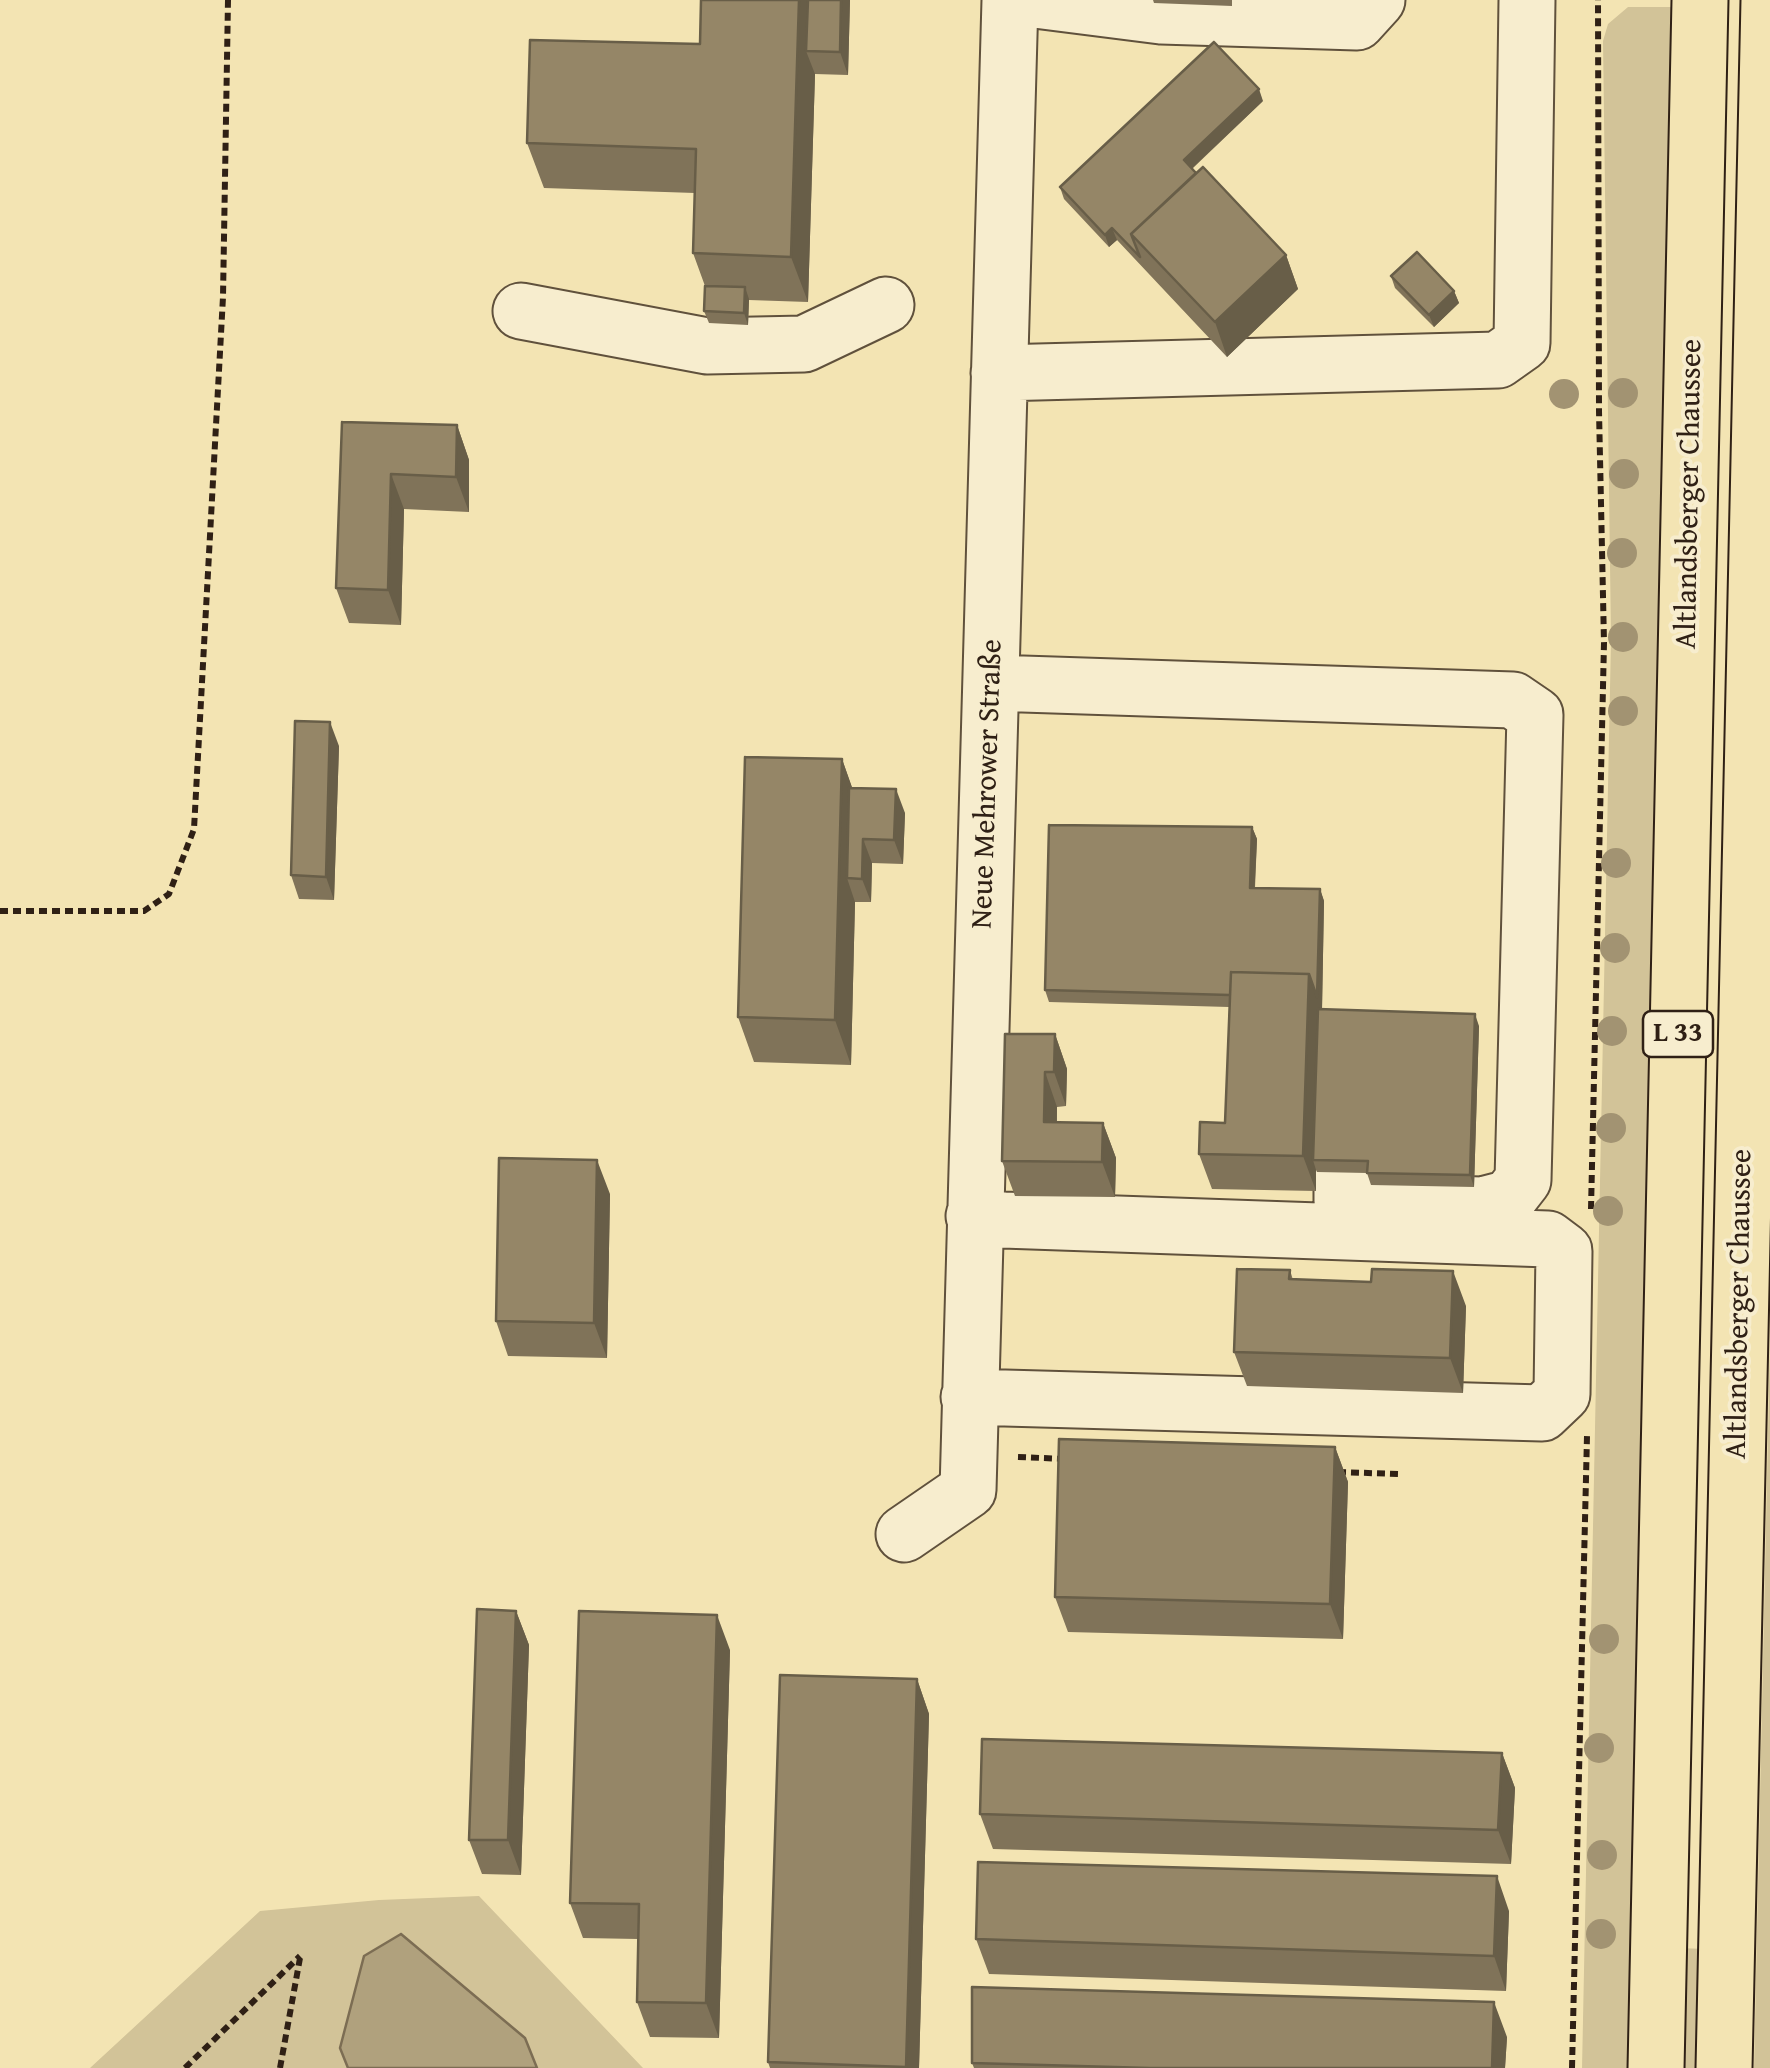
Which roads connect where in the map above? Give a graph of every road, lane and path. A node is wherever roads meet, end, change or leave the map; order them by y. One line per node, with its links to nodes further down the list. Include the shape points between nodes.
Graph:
1 (228, 0): 13 (path, via 222,297 194,829 169,894 144,912)
2 (1010, 0): 11 (street, Neue Mehrower Straße)
3 (1035, 0): 4 (street, via 1162,16 1357,22)
4 (1376, 0)
5 (1527, 0): 11 (street, via 1522,343 1498,360)
6 (1598, 0): 15 (path, via 1604,642)
7 (1700, 0): 27 (main road, Altlandsberger Chaussee / L 33)
8 (1769, 0): 28 (main road, Altlandsberger Chaussee / L 33)
9 (886, 305): 10 (street, via 804,344 707,346)
10 (521, 312)
11 (999, 373): 12 (street, Neue Mehrower Straße)
12 (992, 682): 14 (street, via 1513,700 1535,715 1523,1180 1509,1198 1482,1205 1342,1202); 16 (street, Neue Mehrower Straße)
13 (0, 912)
14 (1342, 1172)
15 (1590, 1211)
16 (974, 1216): 17 (street, Neue Mehrower Straße); 17 (street, via 1548,1238 1564,1251 1562,1394 1542,1413)
17 (969, 1397): 23 (street, Neue Mehrower Straße, via 968,1490)
18 (1587, 1417): 26 (path)
19 (1016, 1457): 20 (path)
20 (1073, 1460)
21 (1321, 1471): 22 (path)
22 (1398, 1474)
23 (904, 1534)
24 (184, 2068): 25 (path, via 300,1956)
25 (280, 2068)
26 (1572, 2068)
27 (1656, 2068)
28 (1724, 2068)

